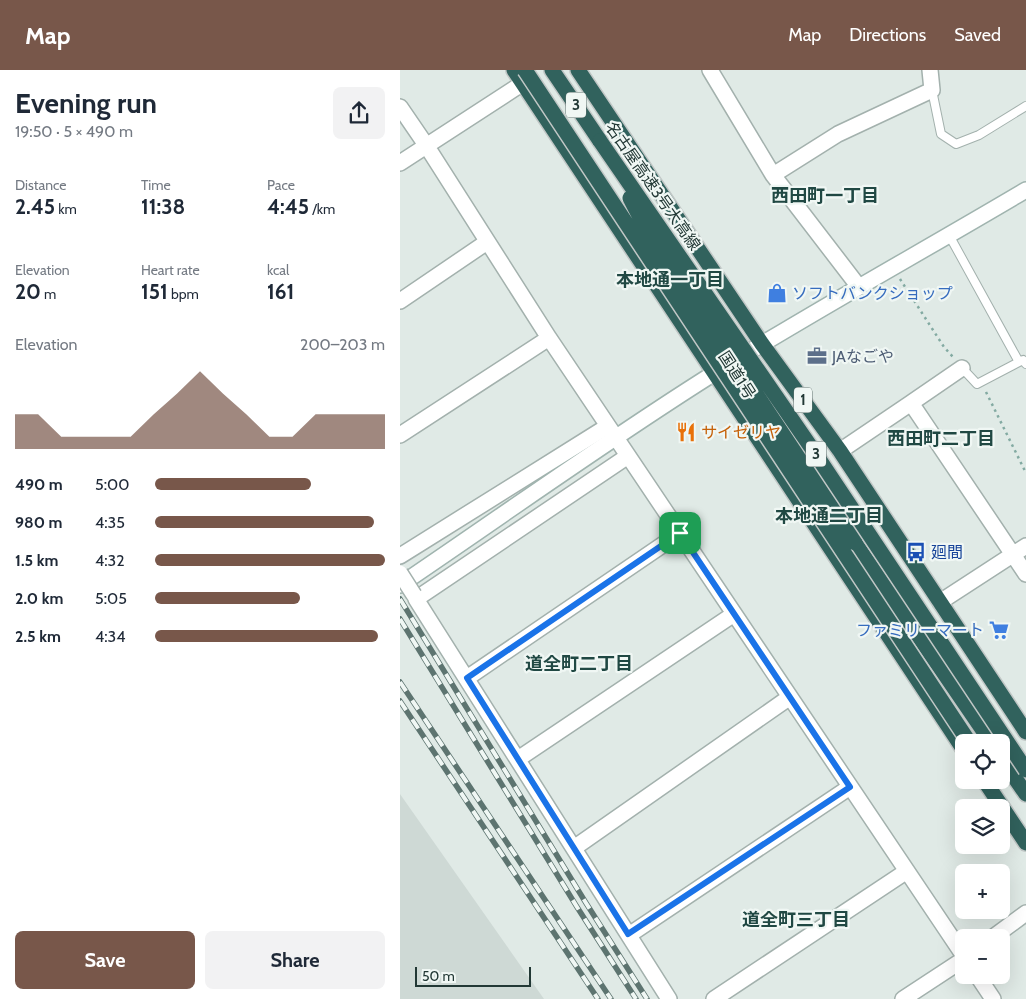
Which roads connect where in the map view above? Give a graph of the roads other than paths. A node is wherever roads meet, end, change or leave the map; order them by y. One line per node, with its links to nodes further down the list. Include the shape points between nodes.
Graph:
1 (514, 70): 6 (highway, 国道1号)
2 (552, 70): 10 (highway, 名古屋高速3号大高線 / 3)
3 (578, 70): 20 (highway, 1)
4 (710, 70): 13 (street)
5 (930, 70): 7 (street)
6 (524, 77): 11 (street); 23 (highway, 国道1号); 41 (highway, 3, bridge)
7 (932, 90): 8 (lane, via 941,134 956,144 980,135); 13 (street, via 838,134)
8 (1026, 106)
9 (400, 107): 11 (street)
10 (600, 141): 42 (highway, bridge, via 644,225); 45 (highway, 名古屋高速3号大高線 / 3, bridge, via 815,453)
11 (426, 145): 12 (street); 16 (street)
12 (400, 163)
13 (773, 175): 17 (street)
14 (1026, 190): 15 (street)
15 (949, 235): 17 (street); 21 (lane)
16 (487, 242): 18 (street); 19 (street)
17 (859, 287): 20 (street)
18 (400, 301)
19 (549, 338): 25 (street); 26 (street)
20 (762, 344): 23 (street); 27 (highway, 1)
21 (1024, 361): 22 (lane, via 977,384)
22 (962, 368): 24 (street)
23 (714, 373): 25 (street); 43 (highway, 国道1号)
24 (911, 403): 27 (street); 30 (street)
25 (612, 432): 28 (street); 31 (street); 34 (street)
26 (400, 435)
27 (840, 451): 36 (highway, 1)
28 (628, 456): 29 (street); 35 (street)
29 (680, 533): 37 (street); 38 (street)
30 (1020, 550): 33 (street); 36 (street)
31 (400, 556)
32 (400, 573): 35 (street, bridge)
33 (1026, 574)
34 (400, 585)
35 (415, 597): 38 (street)
36 (940, 602): 40 (highway, 1)
37 (734, 614): 39 (street); 44 (street)
38 (467, 678): 44 (street)
39 (790, 697): 47 (street); 53 (street)
40 (1026, 732)
41 (964, 734)
42 (986, 734)
43 (955, 736)
44 (518, 759): 53 (street)
45 (1026, 770)
46 (1010, 771): 50 (highway)
47 (850, 787): 54 (street); 57 (street)
48 (990, 789): 52 (highway)
49 (1000, 789): 51 (highway)
50 (1026, 794)
51 (1026, 828)
52 (1026, 844)
53 (574, 848): 57 (street)
54 (907, 871): 58 (street); 62 (street)
55 (1026, 912): 56 (street)
56 (1004, 929)
57 (628, 934): 61 (street)
58 (955, 943)
59 (955, 963): 63 (street)
60 (982, 984): 64 (street)
61 (669, 999)
62 (714, 999)
63 (902, 999)
64 (993, 999)

